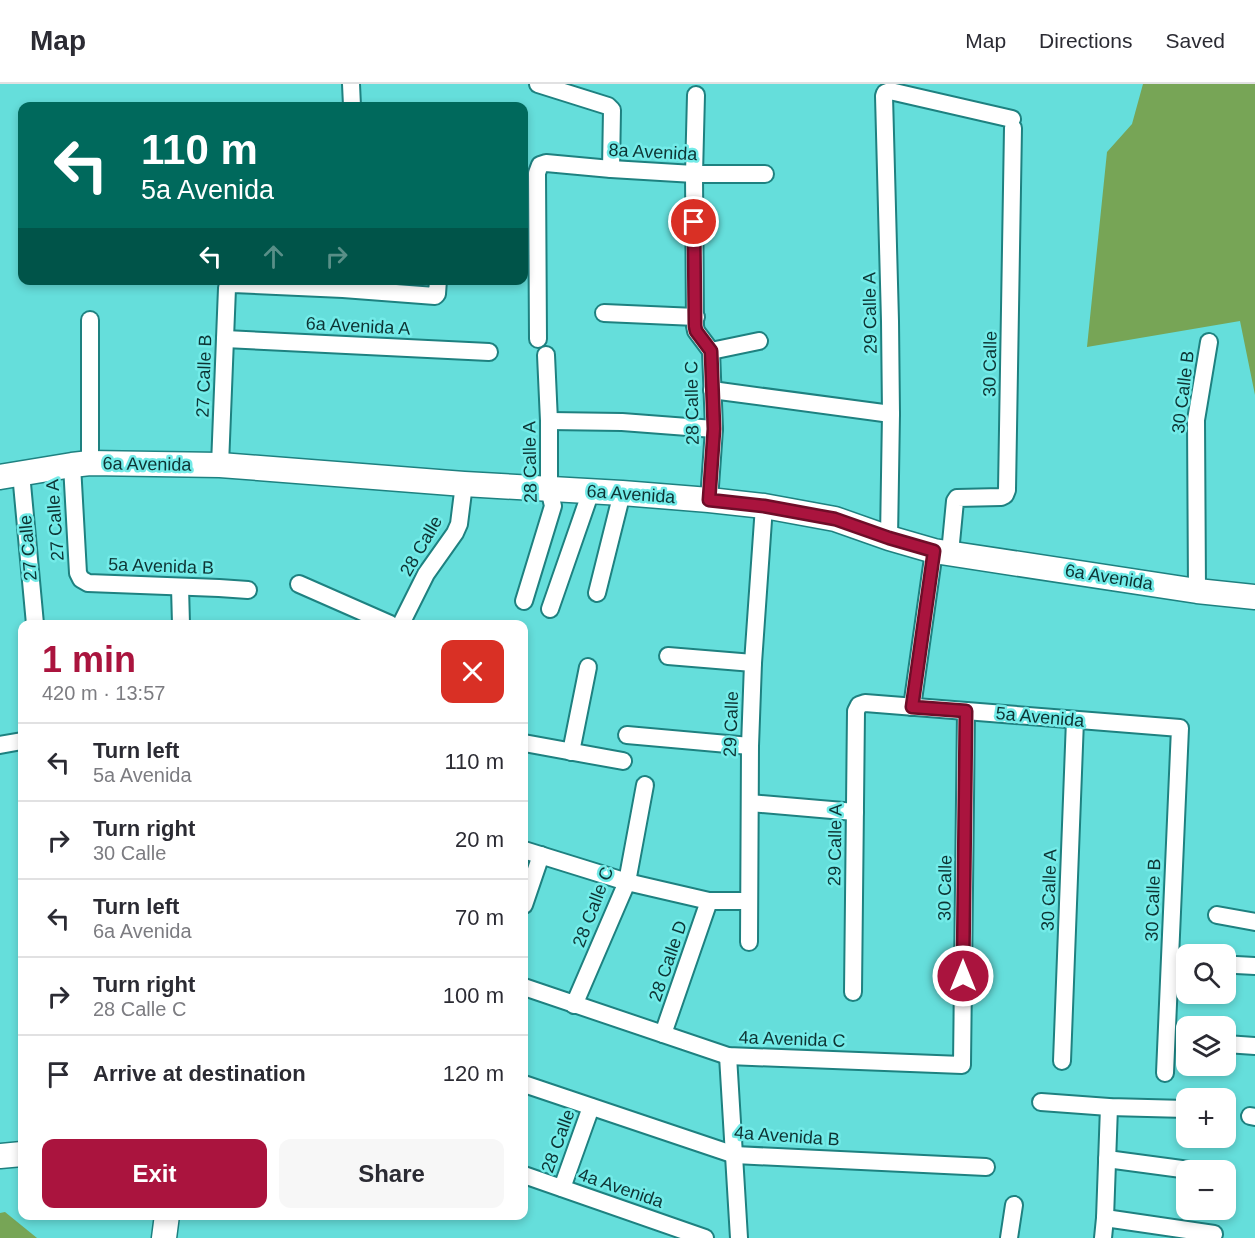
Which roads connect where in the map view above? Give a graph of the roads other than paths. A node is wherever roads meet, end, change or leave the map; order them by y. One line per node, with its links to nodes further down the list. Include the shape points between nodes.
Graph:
1 (351, 84): 4 (street)
2 (538, 84): 6 (street, via 612,110)
3 (696, 95): 7 (street, 28 Calle C)
4 (352, 102)
5 (1012, 124): 23 (street, 29 Calle A, via 890,91 885,93); 36 (street, 30 Calle, via 1007,490 1001,496 957,498)
6 (611, 170): 7 (street, 8a Avenida); 16 (street, 8a Avenida, via 540,165)
7 (694, 174): 8 (street, 8a Avenida); 13 (street, 28 Calle C)
8 (765, 174)
9 (229, 285): 15 (street, 27 Calle B)
10 (343, 285): 11 (street, via 435,296)
11 (438, 285)
12 (604, 313): 13 (street)
13 (696, 316): 19 (street, 28 Calle C, via 696,331)
14 (90, 320): 26 (street)
15 (225, 339): 20 (street, 6a Avenida A); 27 (street, 27 Calle B)
16 (538, 339)
17 (759, 341): 19 (street)
18 (1209, 342): 41 (street, 30 Calle B, via 1196,420)
19 (711, 351): 22 (street, 28 Calle C)
20 (489, 352)
21 (546, 355): 24 (street, 28 Calle A)
22 (712, 390): 23 (street); 25 (street, 28 Calle C)
23 (891, 414): 35 (street, 29 Calle A)
24 (549, 421): 25 (street); 30 (street, 28 Calle A)
25 (714, 429): 33 (street, 28 Calle C)
26 (81, 464): 27 (street, 6a Avenida); 28 (street, 6a Avenida); 37 (street, 27 Calle A)
27 (220, 465): 29 (street, 6a Avenida)
28 (10, 475): 46 (street, 27 Calle)
29 (464, 484): 30 (street, 6a Avenida); 49 (street, 28 Calle, via 455,533 426,573)
30 (549, 489): 31 (street, 6a Avenida); 44 (street, 28 Calle A, via 553,506)
31 (591, 491): 32 (street, 6a Avenida); 45 (street)
32 (622, 493): 33 (street, 6a Avenida); 42 (street)
33 (709, 500): 34 (street, 6a Avenida)
34 (764, 506): 35 (street, 6a Avenida, via 835,519); 51 (street, 29 Calle)
35 (889, 538): 36 (street, 6a Avenida)
36 (942, 552): 41 (street, 6a Avenida); 54 (street, 30 Calle)
37 (78, 573): 39 (street, 5a Avenida B, via 88,583)
38 (299, 584): 48 (street)
39 (180, 587): 40 (street, 5a Avenida B); 47 (street)
40 (248, 591)
41 (1197, 591): 43 (street, 6a Avenida)
42 (597, 593)
43 (1255, 597)
44 (524, 601)
45 (550, 609)
46 (34, 620)
47 (181, 620)
48 (381, 620)
49 (403, 620)
50 (668, 656): 51 (street)
51 (753, 663): 62 (street, 29 Calle)
52 (588, 667): 63 (street)
53 (865, 703): 54 (street, 5a Avenida); 67 (street, 29 Calle A, via 856,711)
54 (912, 707): 55 (street, 5a Avenida)
55 (966, 711): 56 (street, 5a Avenida); 87 (street, 30 Calle)
56 (1075, 720): 57 (street, 5a Avenida); 86 (street, 30 Calle A)
57 (1180, 728): 88 (street, 30 Calle B)
58 (627, 735): 62 (street)
59 (18, 742): 61 (street)
60 (528, 744): 63 (street)
61 (0, 745)
62 (750, 746): 66 (street, 29 Calle)
63 (571, 752): 64 (street)
64 (623, 761)
65 (645, 785): 70 (street, 28 Calle C)
66 (750, 802): 67 (street); 73 (street, 29 Calle)
67 (855, 812): 80 (street, 29 Calle A)
68 (528, 851): 69 (street)
69 (541, 855): 70 (street); 71 (street)
70 (627, 882): 72 (street); 81 (street, 28 Calle C)
71 (528, 892)
72 (710, 901): 73 (street); 82 (street, 28 Calle D)
73 (748, 901): 76 (street, 29 Calle)
74 (1217, 915): 75 (street)
75 (1255, 922)
76 (749, 942)
77 (1236, 965): 78 (street)
78 (1255, 966)
79 (528, 988): 81 (street, 4a Avenida C)
80 (853, 992)
81 (574, 1005): 82 (street, 4a Avenida C)
82 (663, 1034): 85 (street, 4a Avenida C)
83 (1236, 1045): 84 (street)
84 (1255, 1046)
85 (728, 1056): 87 (street, 4a Avenida C); 95 (street)
86 (1062, 1061)
87 (962, 1065)
88 (1165, 1073)
89 (528, 1085): 91 (street, 4a Avenida B)
90 (1041, 1102): 92 (street)
91 (591, 1107): 95 (street, 4a Avenida B); 101 (street, 28 Calle)
92 (1108, 1107): 93 (street); 97 (street)
93 (1176, 1109)
94 (18, 1154): 96 (street)
95 (735, 1155): 98 (street, 4a Avenida B); 108 (street)
96 (0, 1156)
97 (1107, 1159): 99 (street); 103 (street)
98 (986, 1167)
99 (1176, 1168)
100 (528, 1176): 101 (street, 4a Avenida)
101 (562, 1188): 107 (street, 4a Avenida)
102 (1014, 1205): 109 (street)
103 (1105, 1218): 105 (street); 110 (street)
104 (166, 1220): 106 (street)
105 (1214, 1234)
106 (164, 1238)
107 (705, 1238)
108 (739, 1238)
109 (1009, 1238)
110 (1103, 1238)

